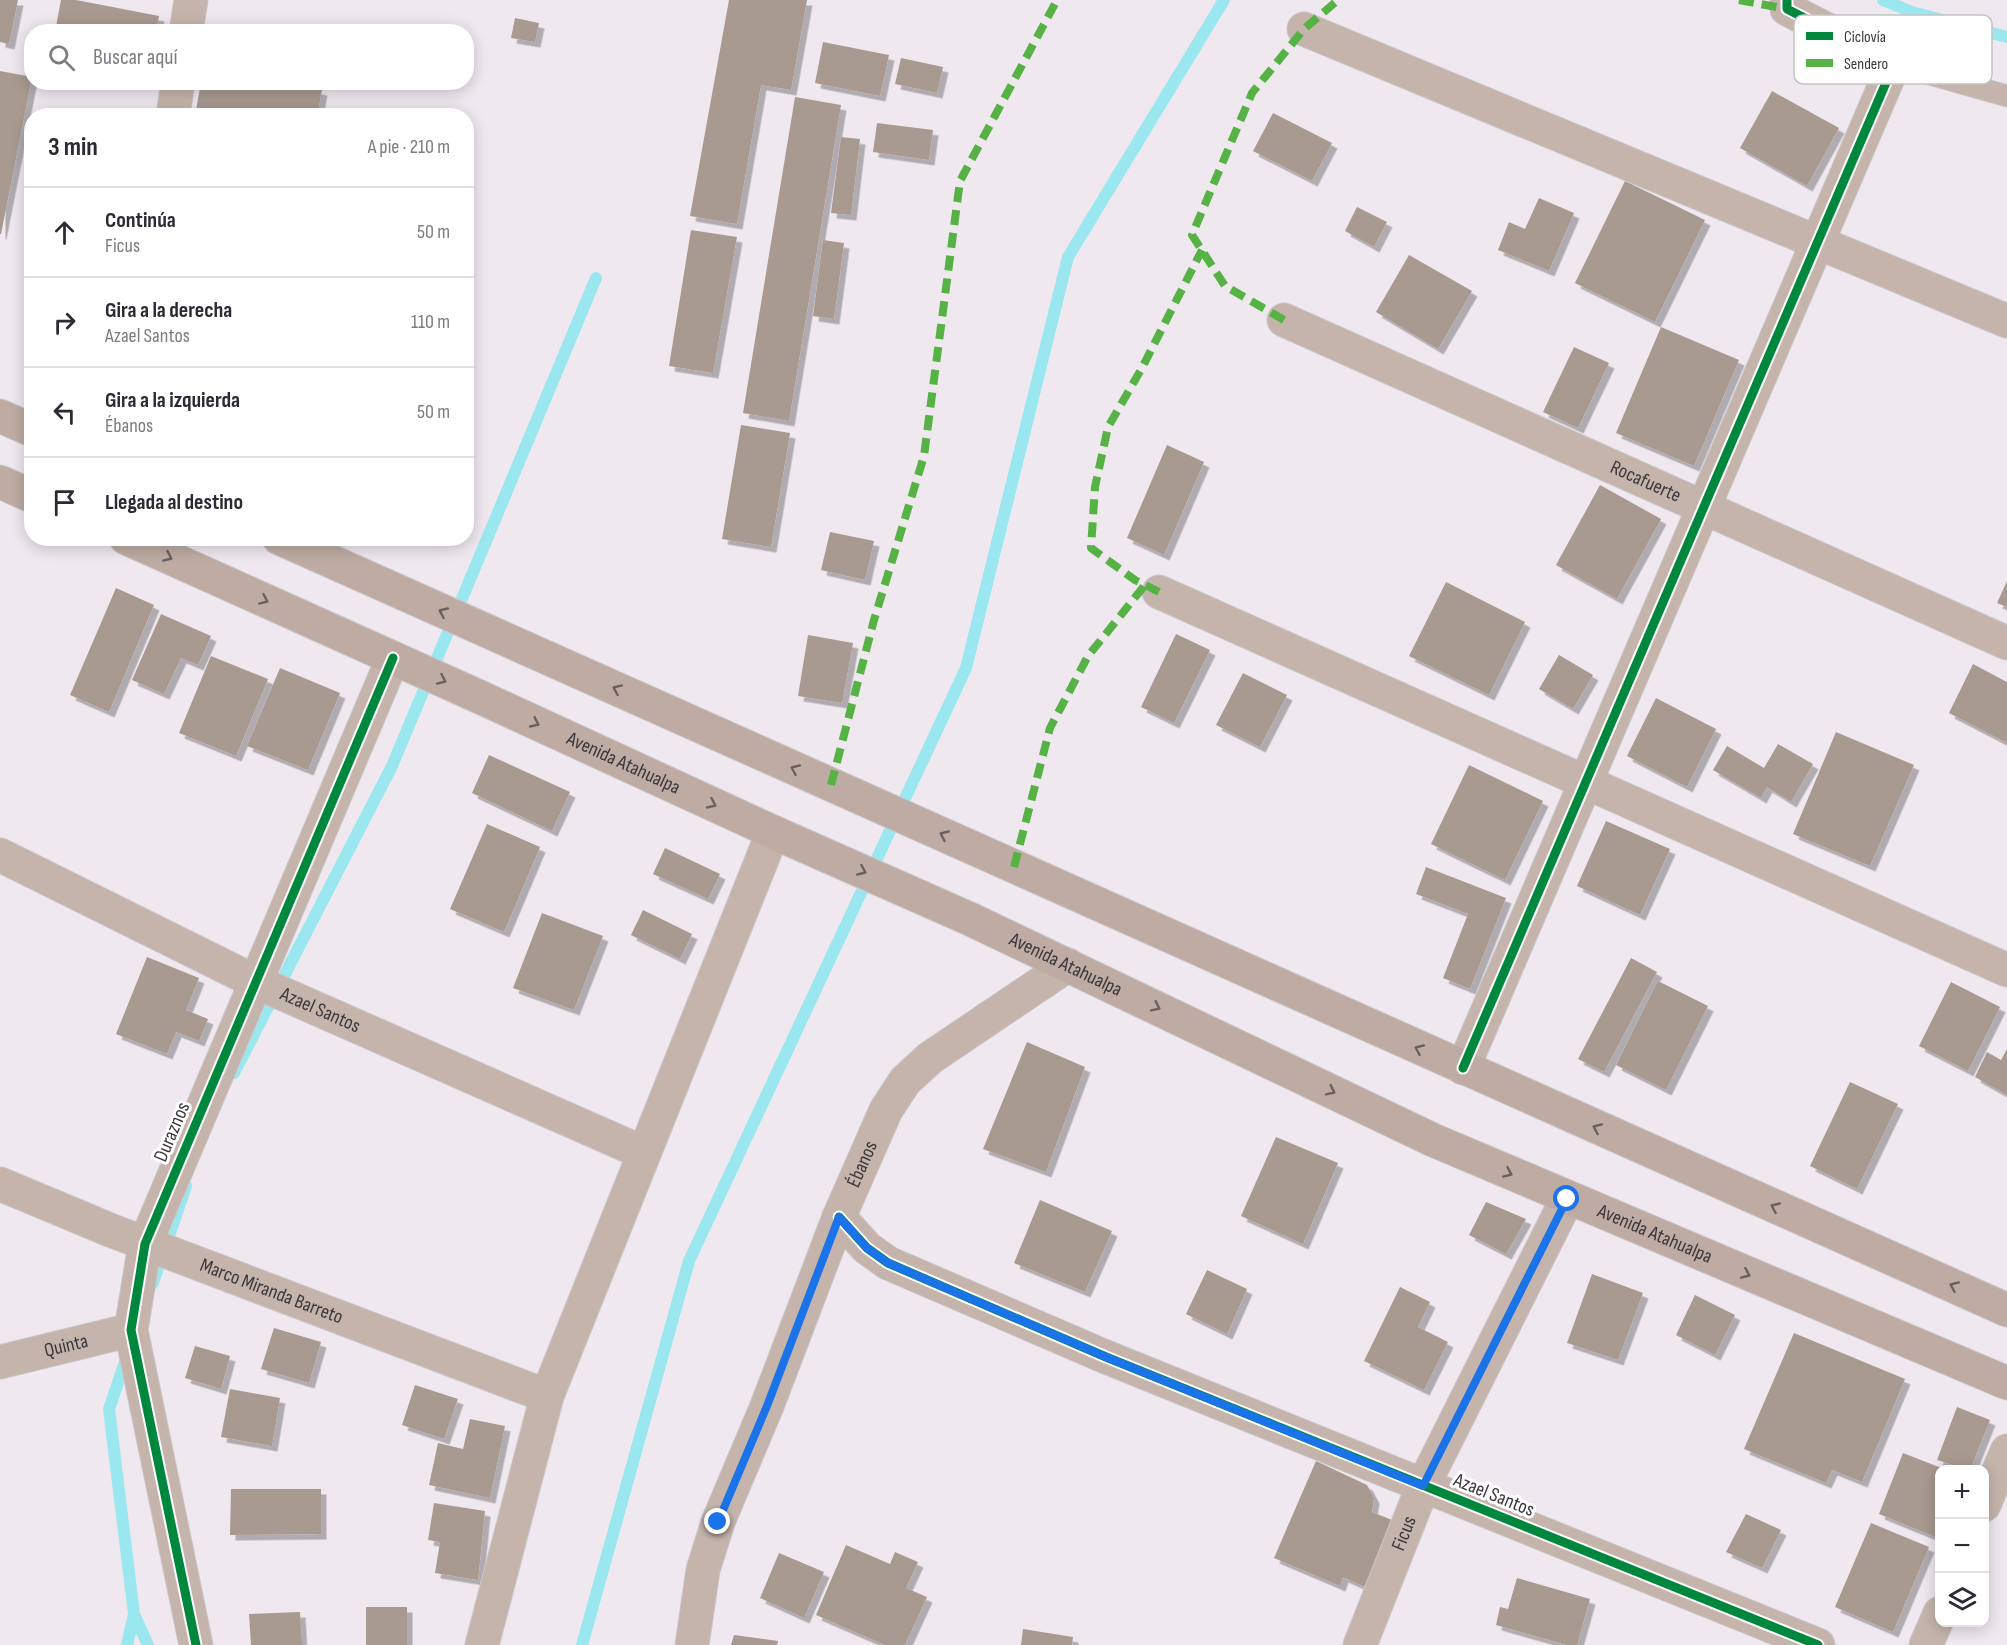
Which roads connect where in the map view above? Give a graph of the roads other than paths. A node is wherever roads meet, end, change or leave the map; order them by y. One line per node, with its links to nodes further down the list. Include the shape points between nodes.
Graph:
1 (191, 0): 4 (street)
2 (1787, 0): 3 (street, via 1787,9)
3 (1799, 15)
4 (187, 24)
5 (1304, 29): 11 (street)
6 (1885, 84): 11 (street)
7 (1965, 84): 9 (lane)
8 (177, 90): 10 (street)
9 (2007, 96)
10 (174, 108)
11 (1818, 242): 13 (street); 18 (street)
12 (1284, 320): 18 (street, Rocafuerte)
13 (2007, 321)
14 (0, 416): 15 (highway)
15 (24, 426)
16 (0, 482): 17 (highway)
17 (24, 492)
18 (1703, 509): 22 (street, Rocafuerte); 24 (street)
19 (144, 546): 23 (highway, Avenida Atahualpa, one-way to 23)
20 (297, 546): 30 (highway, one-way to 20)
21 (1159, 592): 24 (street)
22 (2007, 643)
23 (393, 658): 25 (highway, Avenida Atahualpa, one-way to 25); 29 (street, Duraznos)
24 (1587, 781): 28 (street); 30 (street)
25 (773, 832): 27 (highway, Avenida Atahualpa, one-way to 27); 31 (street)
26 (0, 855): 29 (street, Azael Santos)
27 (1068, 965): 33 (highway, Avenida Atahualpa, one-way to 33, via 1433,1140); 34 (street, Ébanos, via 930,1058 906,1081 886,1110)
28 (2007, 970)
29 (255, 981): 31 (street, Azael Santos); 35 (street, Duraznos)
30 (1463, 1068): 36 (highway, one-way to 30)
31 (644, 1153): 40 (street)
32 (0, 1184): 35 (street, Marco Miranda Barreto)
33 (1567, 1199): 39 (highway, Avenida Atahualpa, one-way to 39); 42 (street, Ficus)
34 (839, 1217): 42 (street, Azael Santos, via 867,1248 888,1263); 47 (street, Ébanos, via 718,1522 703,1570)
35 (146, 1244): 37 (street, Duraznos); 40 (street, Marco Miranda Barreto)
36 (2006, 1306)
37 (131, 1330): 38 (street, Quinta); 45 (street, Duraznos)
38 (0, 1362)
39 (2007, 1383)
40 (547, 1396): 46 (street)
41 (2007, 1451): 43 (street)
42 (1423, 1486): 48 (street, Ficus); 49 (street, Azael Santos)
43 (1989, 1493)
44 (1935, 1624): 50 (street)
45 (196, 1645)
46 (482, 1645)
47 (692, 1645)
48 (1360, 1645)
49 (1818, 1645)
50 (1926, 1645)

